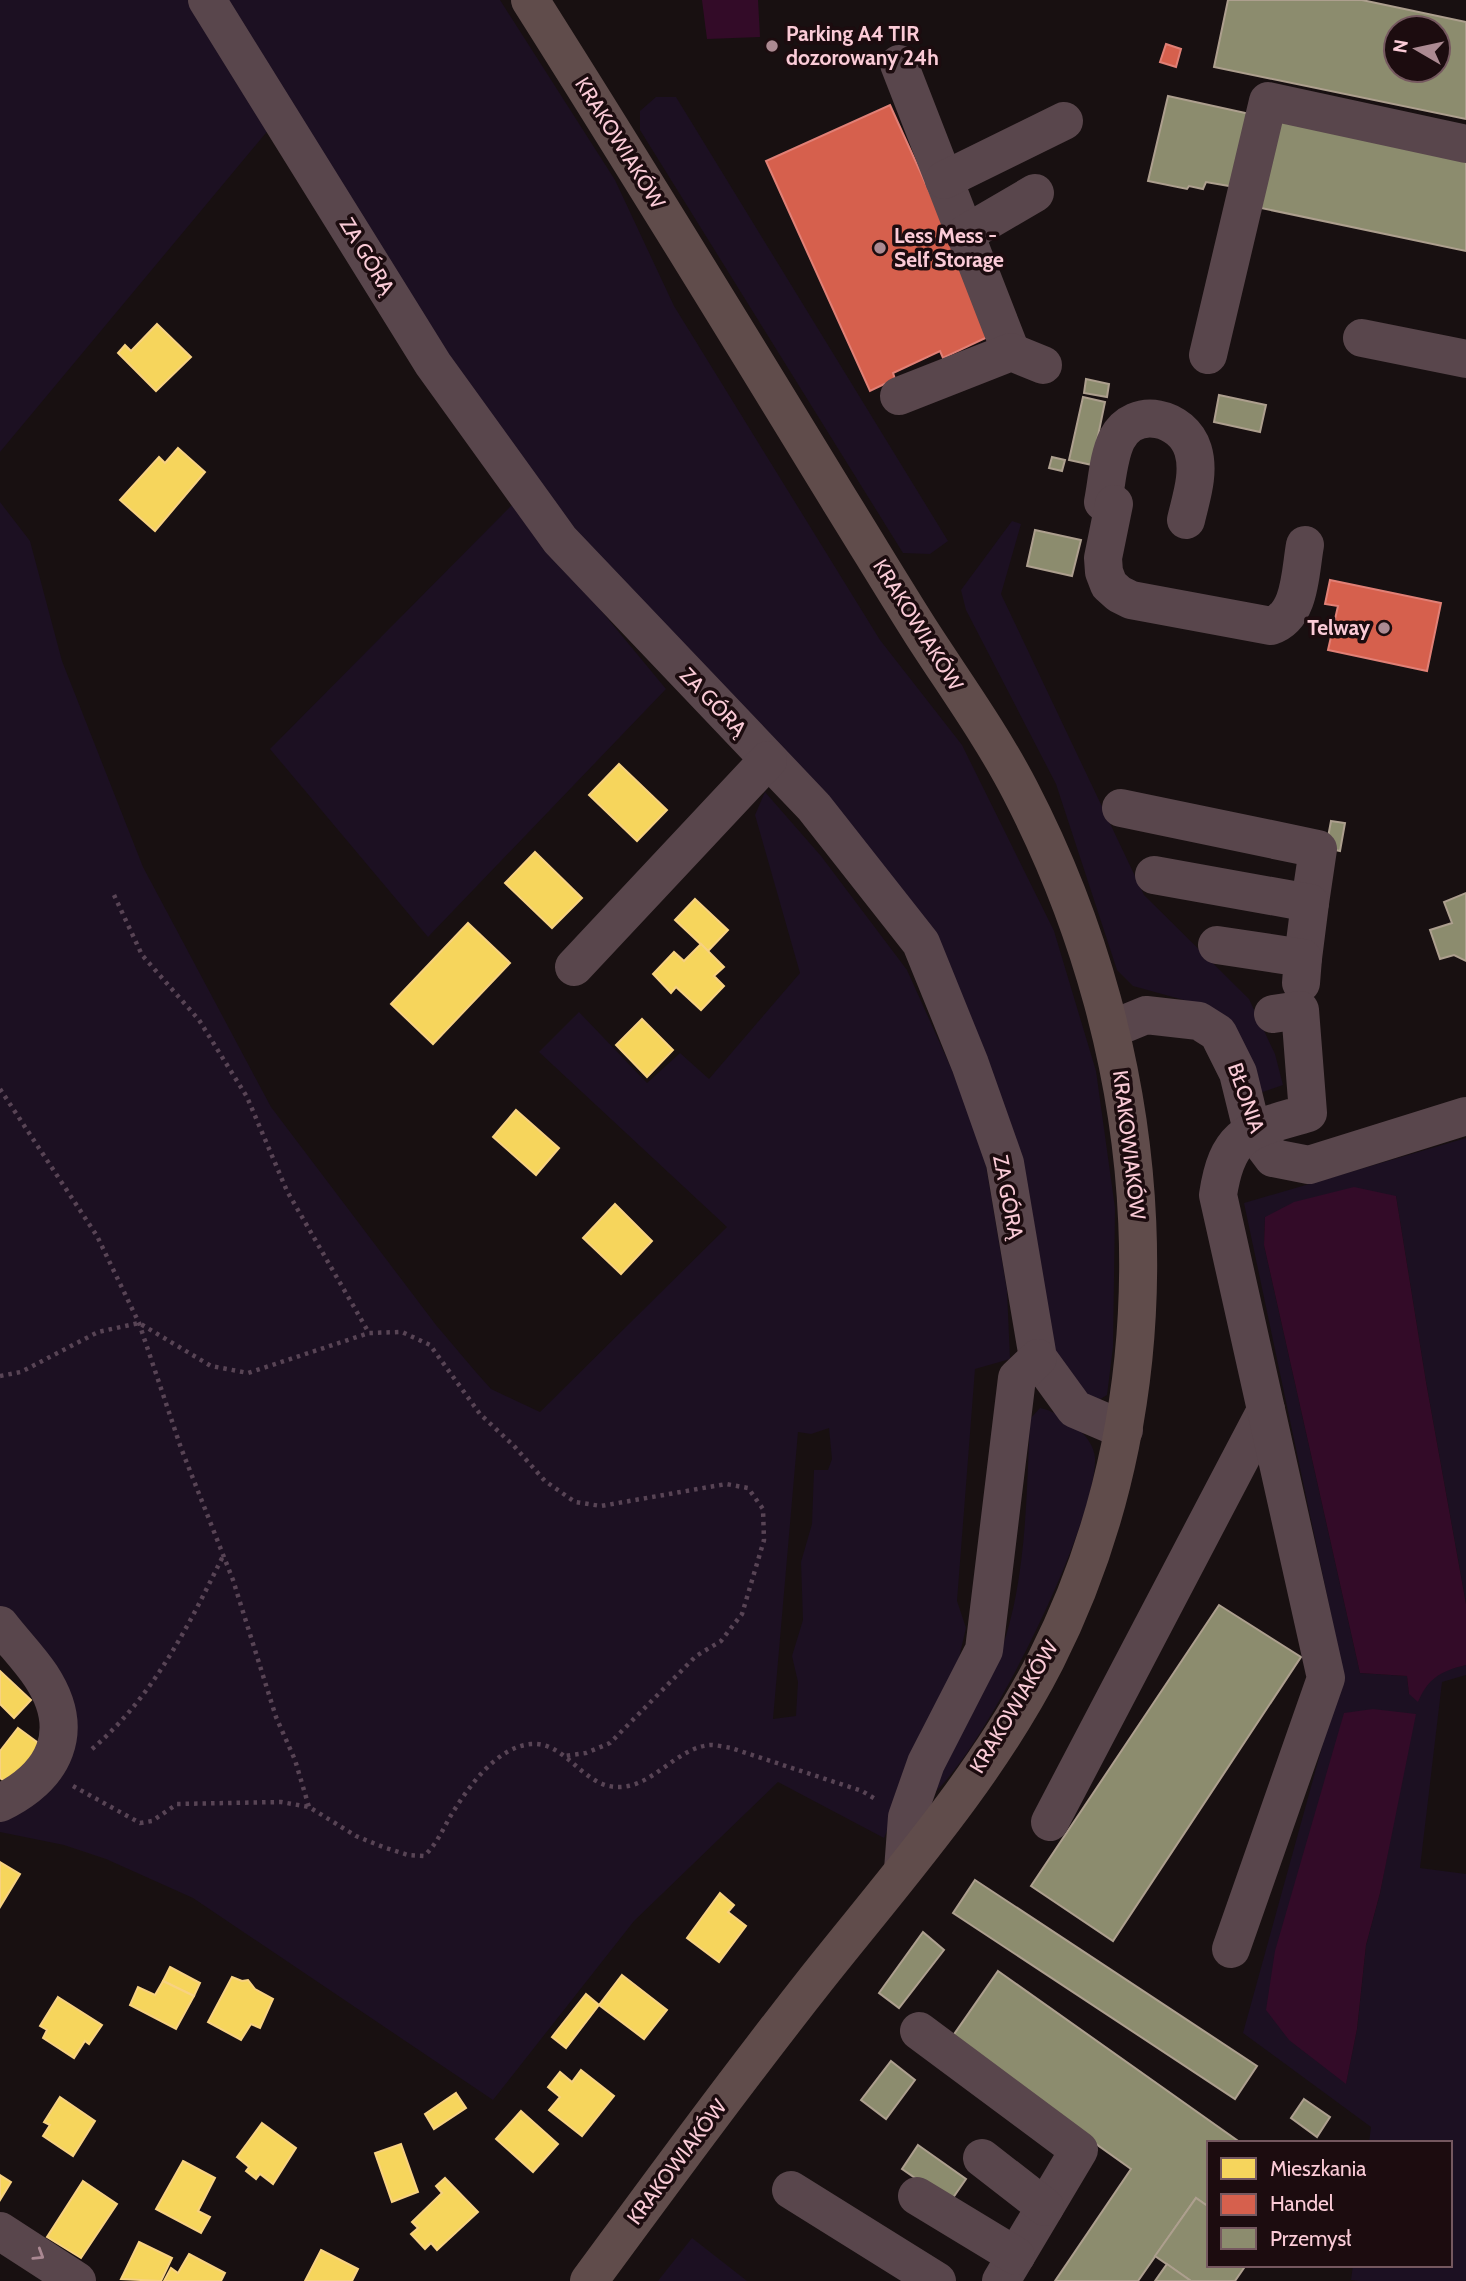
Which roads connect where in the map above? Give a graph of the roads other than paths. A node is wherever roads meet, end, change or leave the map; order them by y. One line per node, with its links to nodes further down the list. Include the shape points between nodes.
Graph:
1 (207, 0): 15 (street, ZA GÓRĄ, via 433,364 560,540)
2 (530, 0): 22 (main road, KRAKOWIAKÓW, via 1018,786 1068,897)
3 (900, 65): 6 (street)
4 (1064, 121): 6 (street)
5 (1466, 144): 10 (street, via 1268,101)
6 (944, 180): 8 (street)
7 (1035, 193): 8 (street)
8 (965, 234): 12 (street, via 1027,359)
9 (1362, 338): 11 (street)
10 (1208, 355)
11 (1466, 359)
12 (900, 396)
13 (1186, 520): 14 (street, via 1194,482 1193,448 1173,424 1159,418 1129,425 1113,450 1103,558 1109,585 1131,600 1271,626 1293,609)
14 (1305, 545)
15 (768, 760): 21 (street); 25 (street, ZA GÓRĄ, via 814,807 921,943 1005,1163)
16 (1121, 808): 18 (street, via 1322,834)
17 (1154, 875): 18 (street)
18 (1310, 903): 20 (street)
19 (1217, 945): 20 (street)
20 (1303, 958): 24 (street, via 1286,1012 1308,1113)
21 (574, 967)
22 (1112, 1029): 24 (street, BŁONIA, via 1146,1014 1199,1021 1217,1033 1238,1073); 27 (main road, KRAKOWIAKÓW, via 1126,1105 1140,1236 1139,1309)
23 (1466, 1116): 24 (street, BŁONIA, via 1309,1166 1273,1158)
24 (1252, 1130): 26 (street, via 1236,1142 1227,1157 1218,1195)
25 (1038, 1358): 27 (street, ZA GÓRĄ, via 1075,1409); 31 (street, via 1017,1378 984,1650 926,1763 907,1817)
26 (1266, 1410): 30 (street); 32 (street, via 1326,1678)
27 (1124, 1430): 31 (main road, KRAKOWIAKÓW, via 1107,1505 1047,1658 992,1752)
28 (0, 1625): 29 (street, via 42,1677 58,1728 54,1754 44,1773)
29 (0, 1803)
30 (1050, 1822)
31 (903, 1870): 41 (main road, KRAKOWIAKÓW)
32 (1231, 1949)
33 (919, 2031): 37 (street, via 1079,2150)
34 (982, 2158): 37 (street)
35 (791, 2190): 42 (street)
36 (917, 2196): 39 (street)
37 (1045, 2207): 39 (street)
38 (0, 2231): 40 (street, one-way to 40)
39 (1008, 2269)
40 (77, 2281)
41 (589, 2281)
42 (937, 2281)

